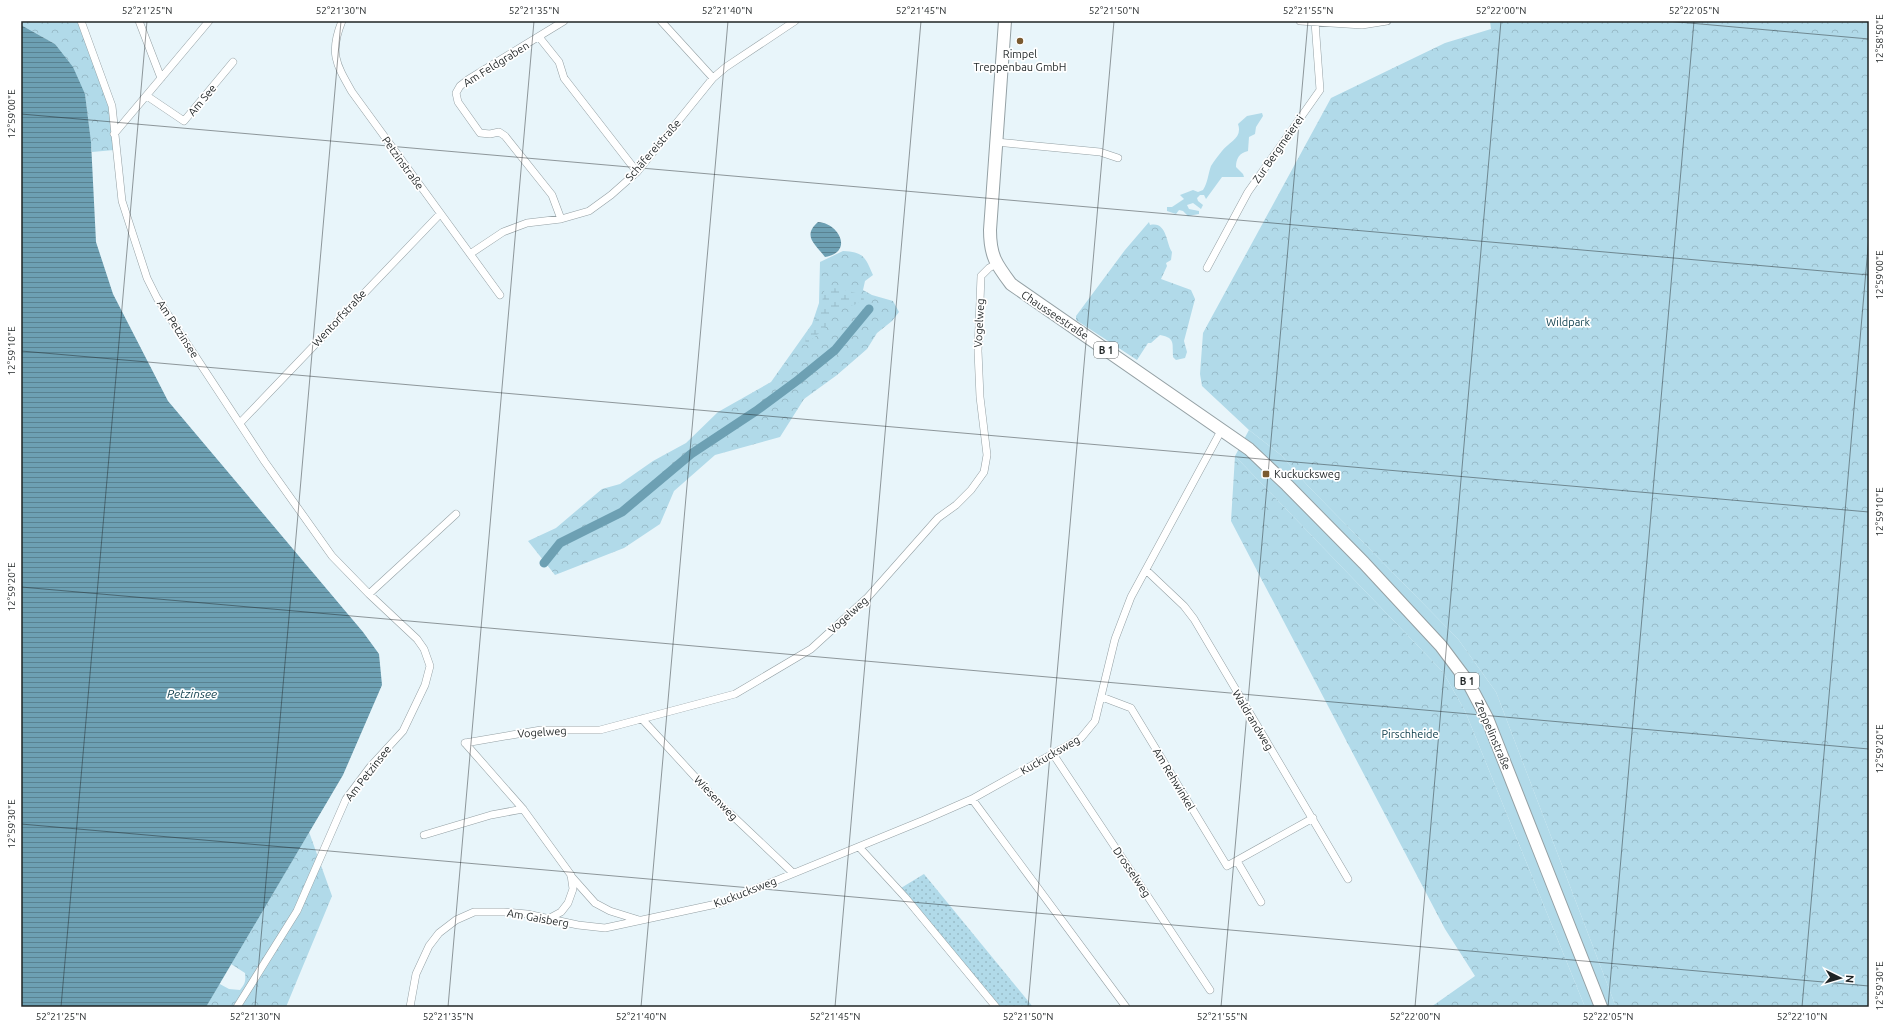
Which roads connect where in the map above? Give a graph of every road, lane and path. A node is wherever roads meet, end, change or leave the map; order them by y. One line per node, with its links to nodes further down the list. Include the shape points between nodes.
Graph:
1 (81, 21): 19 (street, Am Petzinsee, via 112,106)
2 (139, 21): 16 (street)
3 (200, 21): 13 (street)
4 (209, 21): 13 (street)
5 (342, 21): 23 (street, Petzinstraße, via 334,49 338,67 352,92)
6 (564, 21): 14 (street, Am Feldgraben)
7 (661, 21): 17 (street)
8 (1005, 21): 20 (main road, Chausseestraße / B 1)
9 (1300, 21): 12 (street)
10 (1387, 21): 12 (street, via 1362,25)
11 (791, 22): 17 (street, Schäfereistraße)
12 (1315, 22): 27 (street, Zur Bergmeierei, via 1320,90 1248,192)
13 (203, 28): 16 (street)
14 (540, 37): 22 (street, via 559,62 564,78); 24 (street, Am Feldgraben, via 470,79 456,92 458,102 480,133 499,132 505,136 552,195)
15 (233, 62): 18 (street, Am See, via 184,121)
16 (161, 78): 18 (street)
17 (713, 78): 22 (street, Schäfereistraße)
18 (147, 96): 19 (street)
19 (114, 134): 29 (street, Am Petzinsee, via 122,201 147,278 167,315)
20 (996, 142): 21 (street, via 1100,152); 26 (main road, Chausseestraße / B 1, via 990,230 990,246)
21 (1118, 158)
22 (637, 172): 24 (street, Schäfereistraße, via 589,211)
23 (440, 214): 25 (street, Petzinstraße); 29 (street, Wentorfstraße)
24 (561, 219): 25 (street, Schäfereistraße, via 527,223 503,232)
25 (470, 254): 28 (street, Petzinstraße)
26 (996, 264): 30 (main road, Chausseestraße / B 1, via 1011,284); 35 (street, Vogelweg, via 981,276 978,351 987,455 984,472 971,490 938,518 868,597 811,649 735,694)
27 (1207, 268)
28 (500, 294)
29 (240, 423): 33 (street, Am Petzinsee, via 332,556)
30 (1222, 429): 32 (street, Kuckucksweg); 55 (main road, Zeppelinstraße / B 1, via 1249,449 1364,563 1441,646 1468,682 1487,718)
31 (456, 514): 33 (street)
32 (1146, 570): 34 (street, Kuckucksweg, via 1131,597 1115,639); 39 (street, Waldrandweg, via 1194,619)
33 (369, 594): 51 (street, Am Petzinsee, via 417,639 430,666 428,676 403,731 370,767 346,800 297,911)
34 (1102, 697): 36 (street, Kuckucksweg, via 1095,721 1081,738); 42 (street, Am Rehwinkel, via 1131,708 1227,866)
35 (642, 720): 38 (street, Vogelweg, via 600,730 541,730 465,743); 43 (street, Wiesenweg, via 718,802)
36 (1053, 754): 37 (street, Kuckucksweg); 50 (street, Drosselweg)
37 (972, 799): 41 (street, Kuckucksweg); 54 (street)
38 (523, 809): 40 (street, via 491,815); 44 (street)
39 (1313, 818): 42 (street); 45 (street, Waldrandweg)
40 (424, 835)
41 (859, 847): 43 (street, Kuckucksweg); 53 (street, via 905,897)
42 (1237, 861): 46 (street)
43 (793, 873): 48 (street, Kuckucksweg, via 721,903)
44 (571, 876): 47 (street, via 574,889 568,903 561,912); 48 (street, via 595,903)
45 (1348, 879)
46 (1261, 902)
47 (548, 918): 49 (street, Am Gaisberg); 52 (street, Am Gaisberg, via 504,912 474,912 456,920 439,933 428,946 416,974)
48 (641, 921): 49 (street, Kuckucksweg)
49 (605, 928)
50 (1210, 990)
51 (237, 1007)
52 (410, 1007)
53 (996, 1007)
54 (1126, 1007)
55 (1601, 1007)

